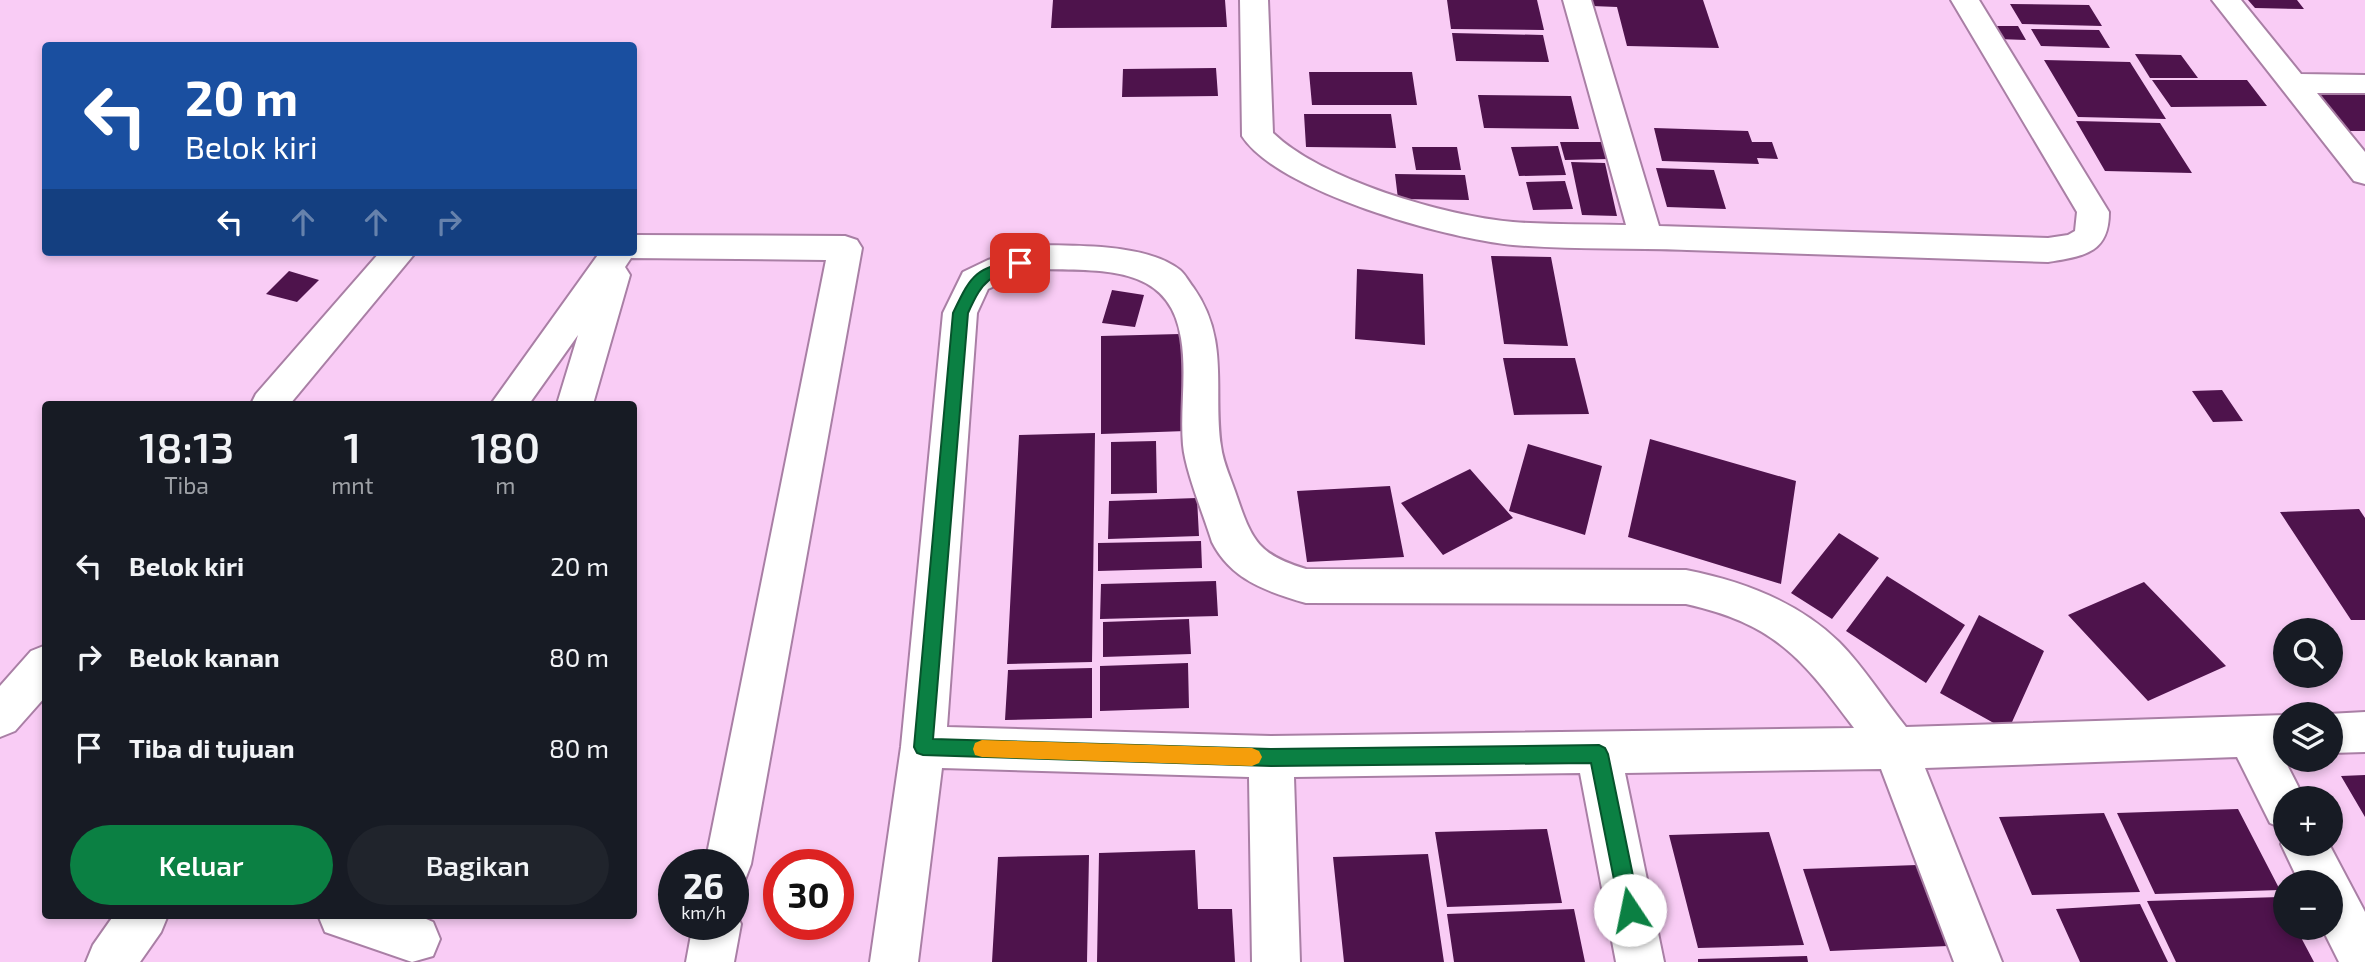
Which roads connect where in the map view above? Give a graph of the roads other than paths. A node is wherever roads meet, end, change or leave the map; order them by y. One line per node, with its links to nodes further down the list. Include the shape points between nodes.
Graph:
1 (1254, 0): 8 (street, via 1258,136 1268,150 1297,168 1369,197 1471,226 1511,233)
2 (1577, 0): 8 (street)
3 (1965, 0): 8 (street, via 2093,212 2094,226 2082,244 2048,250)
4 (2226, 0): 5 (street)
5 (2293, 83): 6 (street); 7 (street)
6 (2365, 85)
7 (2365, 173)
8 (1646, 238)
9 (637, 247): 26 (street, via 845,248)
10 (396, 256): 13 (street)
11 (616, 256): 14 (street)
12 (618, 256): 15 (street)
13 (272, 401)
14 (511, 401)
15 (576, 401)
16 (42, 669): 17 (street)
17 (0, 717)
18 (2365, 732): 19 (street)
19 (2343, 733)
20 (2267, 735): 22 (street); 25 (street)
21 (923, 747): 22 (street, via 960,313 975,281 1000,268 1040,257 1102,258 1147,268 1169,279 1185,302 1199,337 1202,448 1232,542 1254,565 1306,586 1686,587 1728,596 1782,621 1825,656); 24 (street); 34 (street)
22 (1895, 748): 23 (street); 37 (street)
23 (1599, 754): 24 (street); 36 (street)
24 (1271, 758): 35 (street)
25 (2280, 786)
26 (731, 849)
27 (141, 919): 32 (street)
28 (354, 919): 30 (street)
29 (2343, 919): 38 (street)
30 (416, 939)
31 (714, 940): 33 (street)
32 (110, 962)
33 (710, 962)
34 (894, 962)
35 (1276, 962)
36 (1640, 962)
37 (1978, 962)
38 (2365, 962)

